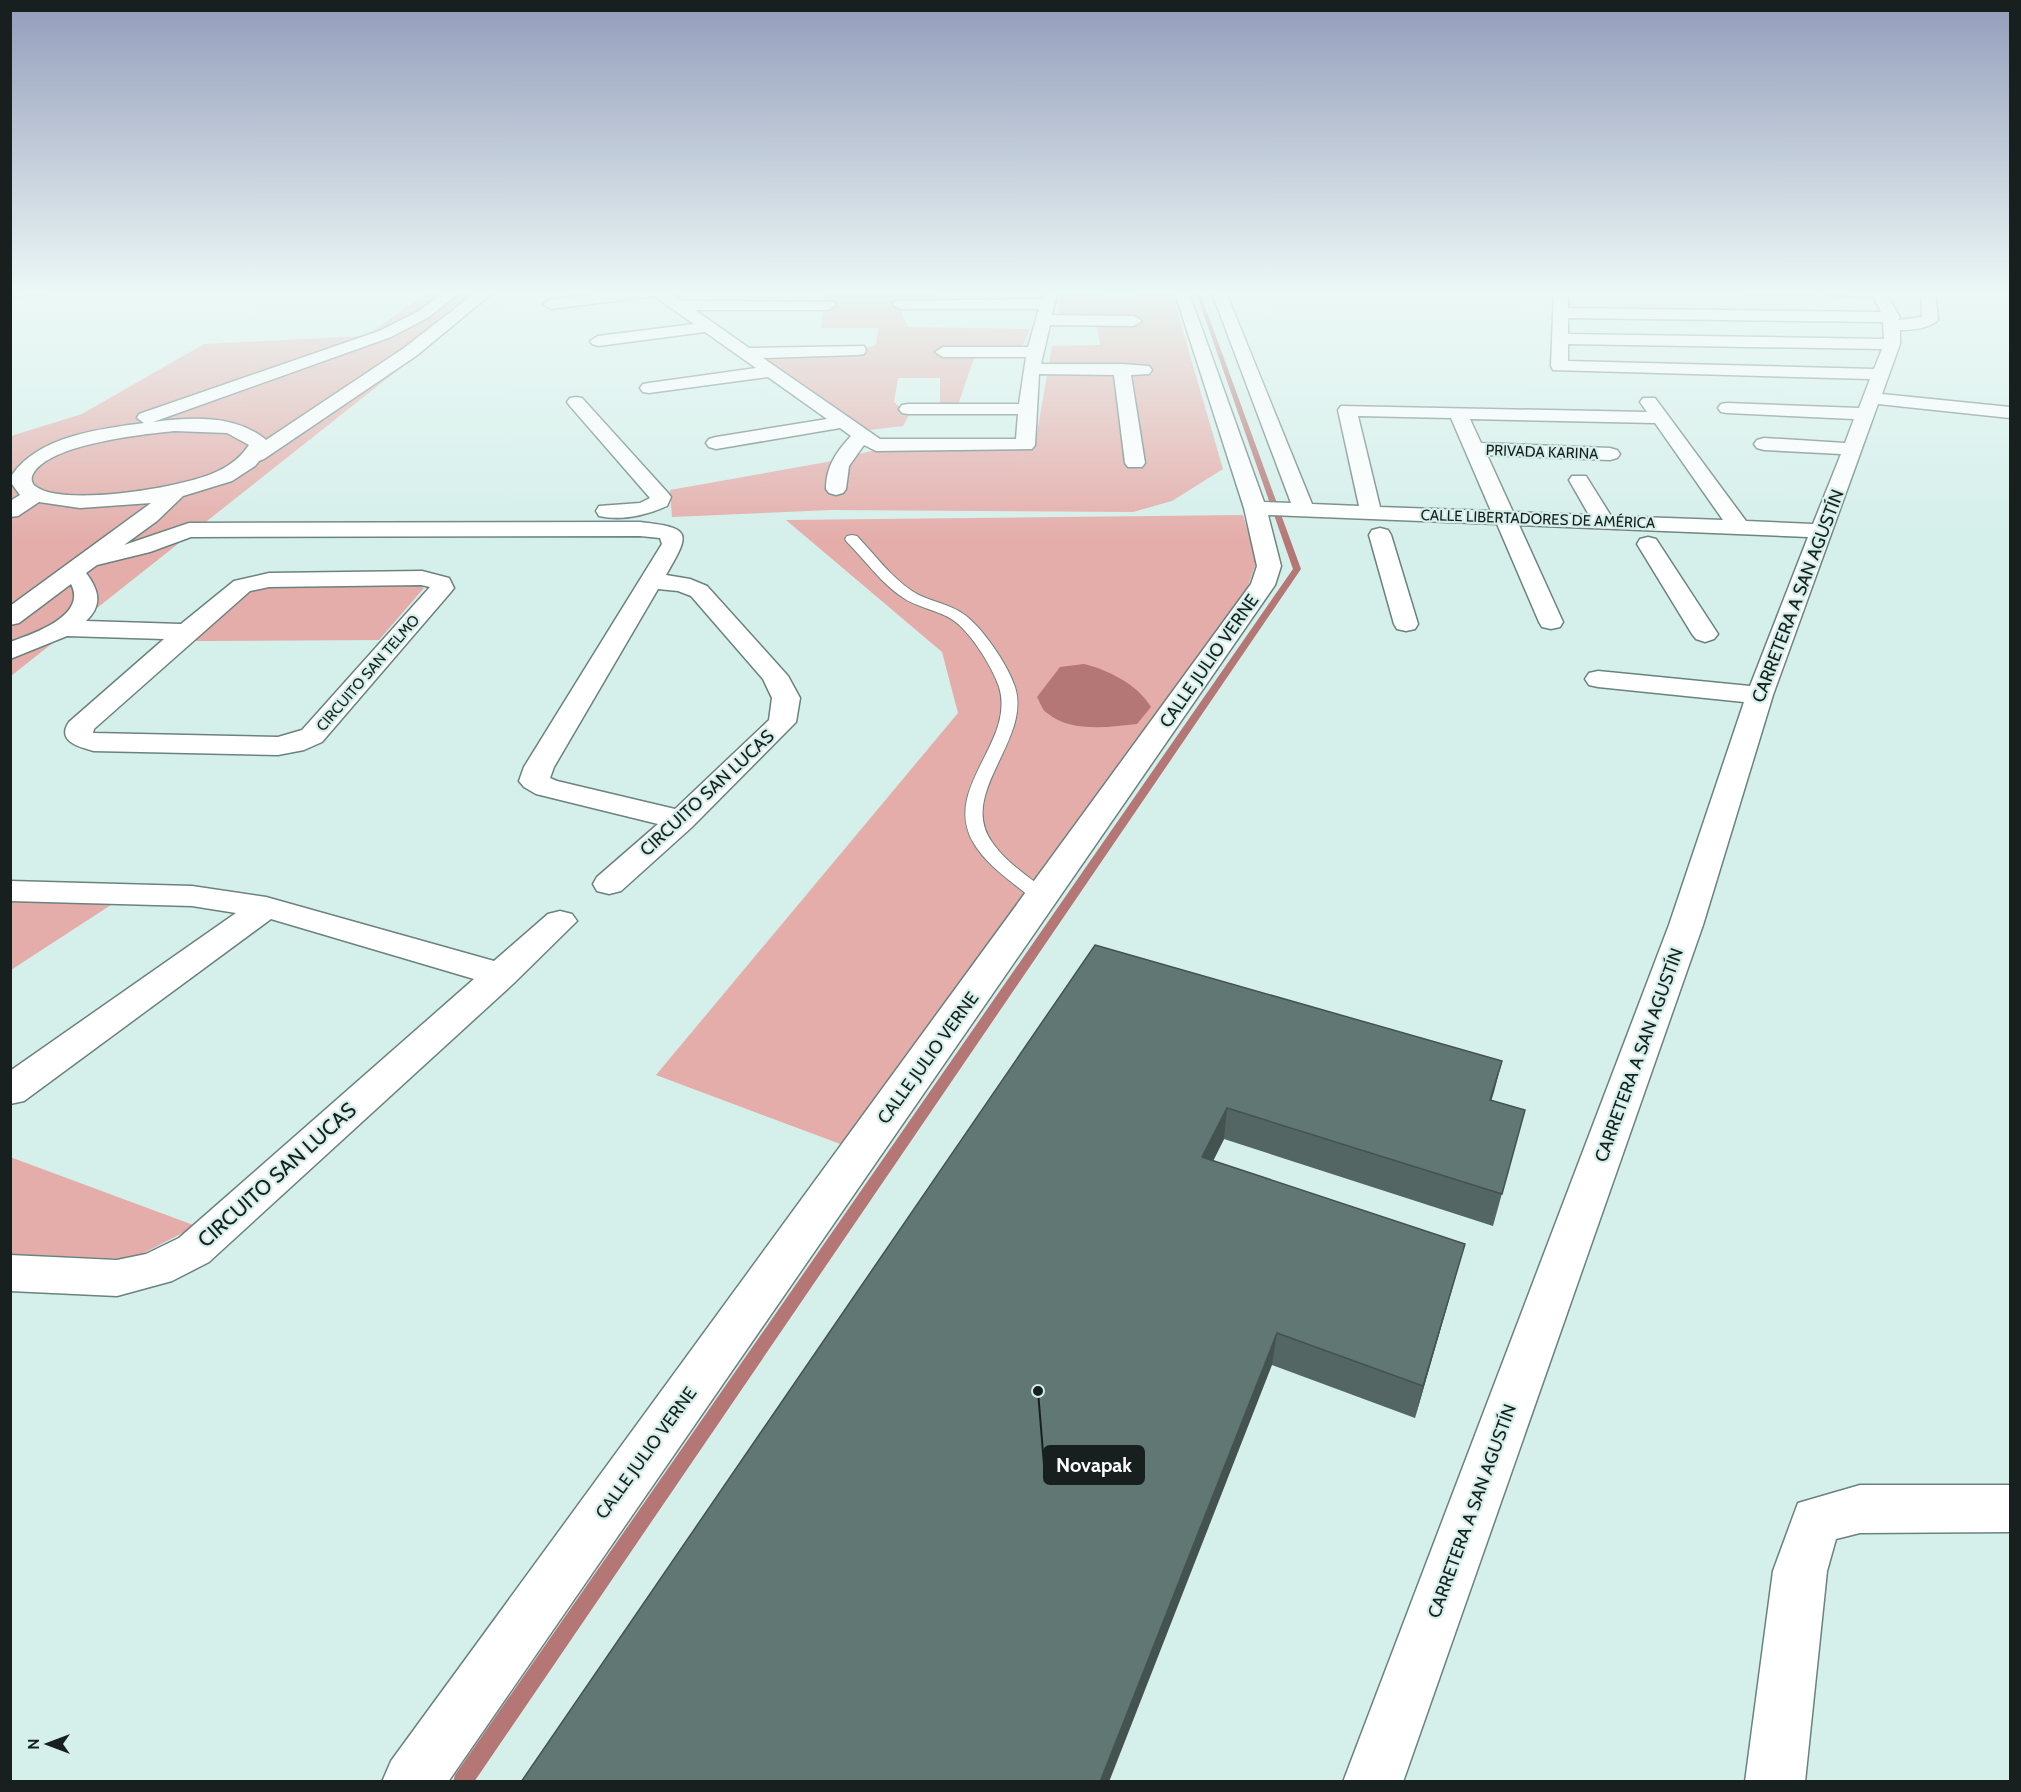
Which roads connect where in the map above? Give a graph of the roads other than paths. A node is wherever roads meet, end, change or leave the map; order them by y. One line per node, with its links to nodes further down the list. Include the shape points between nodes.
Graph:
1 (271, 374): 22 (street)
2 (378, 374): 29 (street)
3 (752, 374): 12 (street)
4 (775, 374): 21 (street)
5 (1032, 374): 17 (street)
6 (1123, 374): 30 (street)
7 (1218, 374): 35 (street, CALLE JULIO VERNE)
8 (1241, 374): 35 (street)
9 (1809, 374): 15 (street)
10 (1873, 374): 27 (street, CARRETERA A SAN AGUSTÍN)
11 (1937, 374): 18 (street)
12 (649, 388)
13 (1647, 400): 20 (street)
14 (576, 402): 42 (street, via 661,497 660,502 632,511 313,510 300,514)
15 (1726, 408)
16 (908, 409): 17 (street)
17 (1029, 409): 23 (street, via 1025,445 876,445)
18 (2010, 412)
19 (1458, 413): 20 (street, via 1534,406); 26 (street); 37 (street, via 1347,410)
20 (1660, 418): 41 (street)
21 (843, 422): 23 (street); 24 (street)
22 (105, 435): 29 (street, via 175,425 232,428 251,435 259,444); 34 (street, via 54,451 27,467 22,482)
23 (863, 436): 32 (street, via 840,461)
24 (716, 443)
25 (1764, 444): 27 (street)
26 (1473, 449): 28 (street, PRIVADA KARINA); 39 (street)
27 (1853, 449): 48 (street, CARRETERA A SAN AGUSTÍN)
28 (1610, 454)
29 (257, 455): 33 (street, via 219,479)
30 (1135, 463)
31 (1580, 480): 40 (street)
32 (836, 489)
33 (176, 492): 34 (street, via 108,501 62,500); 38 (street)
34 (36, 494): 36 (street)
35 (1278, 509): 37 (street, CALLE LIBERTADORES DE AMÉRICA); 66 (street, CALLE JULIO VERNE, via 1263,585)
36 (10, 510)
37 (1371, 513): 39 (street, CALLE LIBERTADORES DE AMÉRICA)
38 (149, 516): 43 (street); 50 (street)
39 (1505, 518): 40 (street, CALLE LIBERTADORES DE AMÉRICA); 47 (street)
40 (1604, 522): 41 (street, CALLE LIBERTADORES DE AMÉRICA)
41 (1739, 527): 48 (street, CALLE LIBERTADORES DE AMÉRICA)
42 (283, 529): 43 (street); 51 (street, via 666,532 673,536 674,544)
43 (189, 530): 50 (street)
44 (1380, 535): 56 (street)
45 (1481, 538): 47 (street, CALLE LIBERTADORES DE AMÉRICA)
46 (852, 539): 66 (lane, via 895,585 970,626 1007,685 1012,700 1009,717 974,802 974,825 982,843)
47 (1514, 539): 49 (street, CALLE LIBERTADORES DE AMÉRICA); 55 (street)
48 (1818, 540): 49 (street, CALLE LIBERTADORES DE AMÉRICA); 62 (street, CARRETERA A SAN AGUSTÍN)
49 (1648, 544): 59 (street)
50 (81, 566): 52 (street, via 87,589); 54 (street)
51 (652, 581): 63 (street, CIRCUITO SAN LUCAS, via 682,584 699,591 775,676 786,699 782,722); 63 (street, via 534,781 547,788)
52 (83, 612): 53 (street); 57 (street)
53 (207, 614): 58 (street, CIRCUITO SAN TELMO); 58 (street, CIRCUITO SAN TELMO, via 233,591 269,580 422,578 441,583 442,588 304,741 278,746 83,739 79,728)
54 (10, 618)
55 (1551, 622)
56 (1406, 624)
57 (61, 628): 58 (street); 60 (street)
58 (186, 632)
59 (1705, 634)
60 (10, 651)
61 (1598, 679): 62 (street)
62 (1760, 695): 74 (street, CARRETERA A SAN AGUSTÍN, via 1686,925)
63 (681, 820): 64 (street, CIRCUITO SAN LUCAS)
64 (609, 884)
65 (10, 891): 67 (street, via 180,896)
66 (1042, 898): 73 (street, CALLE JULIO VERNE)
67 (266, 907): 69 (street); 70 (street)
68 (560, 921): 69 (street, CIRCUITO SAN LUCAS)
69 (501, 975): 71 (street, CIRCUITO SAN LUCAS, via 194,1250 156,1269 117,1278)
70 (10, 1091)
71 (10, 1273)
72 (2010, 1509): 75 (street, via 1860,1509 1816,1520 1800,1571)
73 (412, 1782)
74 (1373, 1782)
75 (1775, 1782)

